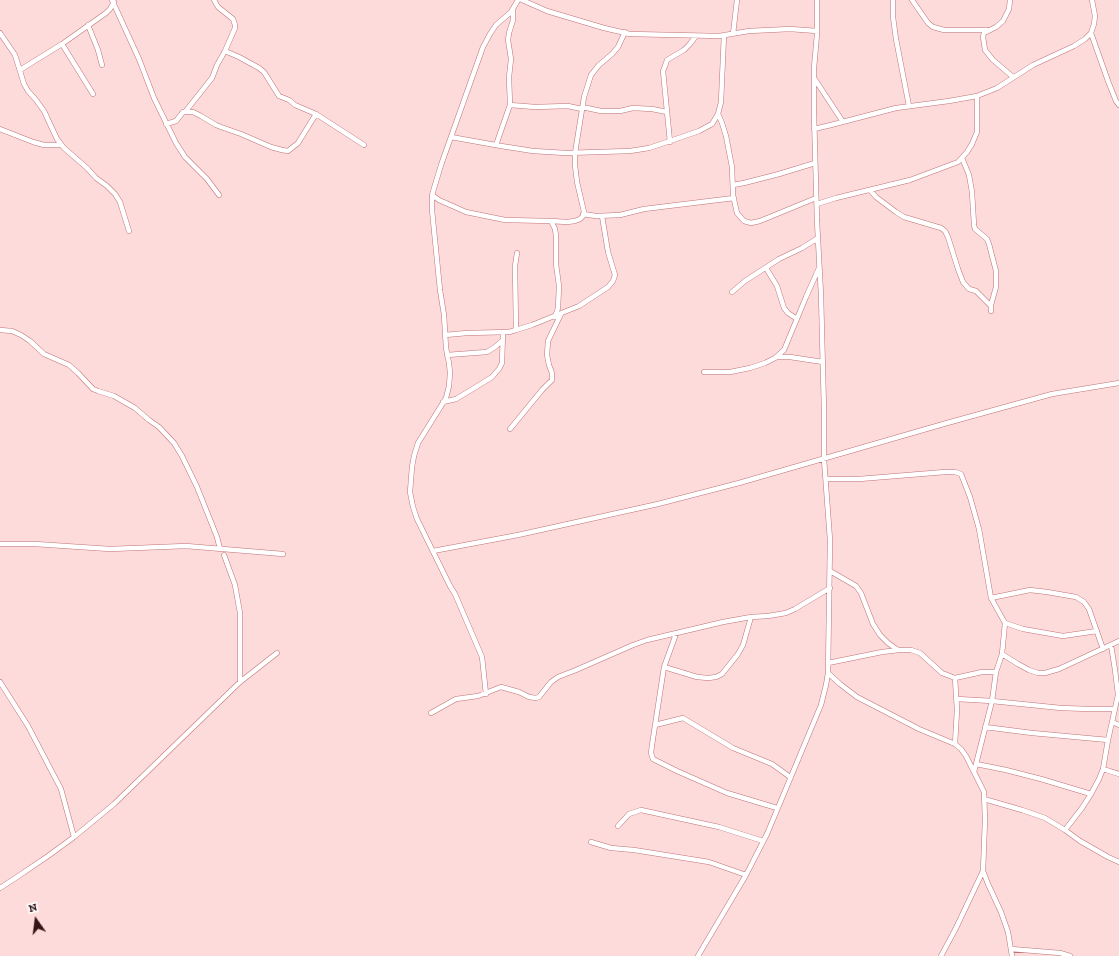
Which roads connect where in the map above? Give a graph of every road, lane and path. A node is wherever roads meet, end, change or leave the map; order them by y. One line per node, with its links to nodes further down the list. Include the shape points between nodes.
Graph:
1 (214, 0): 22 (street, via 218,7 233,19 235,25)
2 (518, 0): 11 (street)
3 (522, 0): 14 (street, via 547,11)
4 (737, 0): 18 (street)
5 (817, 0): 15 (street)
6 (893, 0): 31 (street, via 896,39)
7 (912, 0): 13 (street, via 933,27 944,30)
8 (1010, 0): 13 (street, via 1003,22)
9 (1092, 0): 17 (street, via 1096,16)
10 (113, 1): 12 (street, via 106,13); 38 (street)
11 (513, 9): 29 (street, via 508,40); 41 (street, via 496,26 483,47)
12 (88, 25): 21 (street); 23 (street)
13 (989, 30): 25 (street, via 983,37 985,50)
14 (625, 32): 20 (street); 32 (street, via 618,47 591,75)
15 (817, 32): 18 (street, via 756,30); 26 (street)
16 (0, 33): 24 (street, via 15,55)
17 (1091, 33): 25 (street, via 1074,46 1032,65); 30 (street)
18 (733, 34): 19 (street)
19 (724, 35): 20 (street); 36 (street, via 721,102)
20 (696, 36): 34 (street, via 684,50 667,60 663,71)
21 (62, 44): 24 (street); 27 (street)
22 (226, 51): 33 (street, via 212,78); 35 (street, via 264,72 279,96)
23 (102, 65)
24 (20, 70): 43 (street, via 28,92 44,110)
25 (1013, 77): 28 (street, via 997,88)
26 (814, 78): 37 (street); 40 (street)
27 (93, 94)
28 (978, 96): 31 (street); 47 (street, via 977,132)
29 (510, 105): 32 (street); 45 (street)
30 (1119, 105)
31 (909, 106): 37 (street)
32 (582, 108): 34 (street, via 601,111 633,108); 46 (street)
33 (185, 112): 35 (street, via 193,112 221,127 288,151 298,143); 38 (street, via 176,121)
34 (667, 112): 42 (street)
35 (316, 114): 44 (street)
36 (718, 114): 42 (street, via 712,124); 49 (street, via 726,136)
37 (843, 122): 40 (street)
38 (166, 124): 51 (street, via 185,157)
39 (0, 129): 43 (street, via 44,145)
40 (814, 129): 48 (street)
41 (451, 137): 45 (street); 52 (street)
42 (670, 142): 46 (street, via 630,151)
43 (61, 145): 59 (street, via 115,194)
44 (364, 145)
45 (496, 146): 46 (street)
46 (575, 153): 56 (street)
47 (962, 158): 50 (street, via 958,162 910,180); 50 (street, via 970,180 975,229 987,239 996,271 996,286 991,308 982,296 969,289 963,282 945,231 904,217)
48 (816, 163): 49 (street); 54 (street)
49 (733, 185): 53 (street)
50 (870, 190): 55 (street)
51 (219, 195)
52 (432, 195): 58 (street, via 466,212 504,220); 71 (street)
53 (734, 198): 54 (street, via 737,212 744,221 751,223); 57 (street)
54 (816, 198): 55 (street)
55 (817, 204): 60 (street)
56 (583, 214): 57 (street); 58 (street, via 575,221)
57 (602, 216): 65 (street, via 615,275 613,281 608,287)
58 (551, 221): 66 (street, via 556,236 559,286)
59 (129, 231)
60 (818, 238): 62 (street); 63 (street)
61 (518, 253): 69 (street, via 515,266)
62 (819, 267): 67 (street); 75 (street)
63 (766, 268): 64 (street); 67 (street, via 777,286 784,308)
64 (732, 292)
65 (561, 314): 66 (street); 79 (street, via 548,341 547,355 552,380)
66 (556, 316): 69 (street)
67 (797, 319): 74 (street, via 784,350)
68 (0, 330): 83 (street, via 21,335 44,354 69,365 94,389 120,399 159,427 182,456 197,487)
69 (516, 330): 70 (street)
70 (504, 332): 71 (street); 72 (street)
71 (445, 335): 73 (street)
72 (503, 340): 73 (street, via 487,352); 78 (street, via 502,362 492,377 456,399)
73 (447, 355): 78 (street, via 449,380)
74 (776, 357): 75 (street); 76 (street, via 750,368 730,372)
75 (822, 362): 80 (street)
76 (704, 372)
77 (1119, 383): 80 (street, via 1052,394)
78 (443, 402): 84 (street, via 418,443 411,472 410,492 413,507)
79 (510, 430)
80 (824, 459): 81 (street); 84 (street, via 658,504 492,541)
81 (826, 479): 87 (street); 89 (street, via 945,472 961,474 979,529)
82 (0, 544): 83 (street, via 110,549 186,546)
83 (220, 549): 85 (street)
84 (433, 551): 108 (street, via 482,657)
85 (283, 554)
86 (224, 555): 106 (street, via 235,584 240,613)
87 (830, 571): 88 (street); 97 (street, via 856,586 880,635)
88 (830, 588): 90 (street, via 786,613); 100 (street)
89 (991, 598): 91 (street); 92 (street, via 1030,590 1076,597 1089,609)
90 (751, 617): 93 (street); 101 (street, via 743,645 722,674 708,678 697,677)
91 (1004, 623): 92 (street, via 1063,636); 99 (street)
92 (1097, 631): 96 (street)
93 (676, 634): 101 (street); 108 (street, via 633,644 558,677 536,698 501,687)
94 (1119, 641): 95 (street)
95 (1111, 644): 96 (street); 107 (street)
96 (1103, 648): 99 (street, via 1045,673 1029,670)
97 (899, 650): 100 (street); 104 (street, via 920,653 942,673)
98 (277, 653): 106 (street)
99 (1002, 654): 102 (street)
100 (828, 663): 103 (street)
101 (664, 667): 114 (street)
102 (996, 672): 104 (street, via 982,672); 110 (street)
103 (828, 673): 118 (street, via 857,697 910,725); 123 (street, via 821,705)
104 (956, 678): 109 (street)
105 (0, 682): 129 (street, via 28,726 61,789)
106 (240, 682): 129 (street, via 114,804)
107 (1118, 686): 111 (street)
108 (486, 694): 112 (street, via 456,699)
109 (957, 699): 110 (street); 118 (street)
110 (992, 701): 111 (street, via 1089,710); 115 (street)
111 (1115, 709): 113 (street)
112 (431, 713)
113 (1112, 722): 116 (street); 117 (street)
114 (655, 725): 123 (street, via 684,718 733,748 772,764); 126 (street, via 651,753 653,759 727,793)
115 (985, 726): 117 (street); 119 (street)
116 (1119, 726)
117 (1108, 740): 120 (street)
118 (955, 744): 121 (street, via 961,749)
119 (976, 764): 121 (street); 124 (street)
120 (1103, 769): 122 (street); 124 (street)
121 (974, 772): 125 (street, via 984,792)
122 (1119, 774)
123 (790, 778): 126 (street)
124 (1091, 794): 128 (street)
125 (984, 799): 128 (street, via 1045,818); 133 (street)
126 (777, 808): 130 (street)
127 (618, 826): 130 (street, via 629,814 641,810 719,827)
128 (1065, 830): 132 (street)
129 (74, 837): 135 (street)
130 (763, 841): 134 (street)
131 (591, 842): 134 (street, via 611,848 708,862)
132 (1119, 862)
133 (983, 871): 136 (street, via 1001,912); 138 (street)
134 (746, 875): 137 (street)
135 (0, 888)
136 (1011, 949): 139 (street); 140 (street)
137 (698, 956)
138 (941, 956)
139 (1012, 956)
140 (1070, 956)

